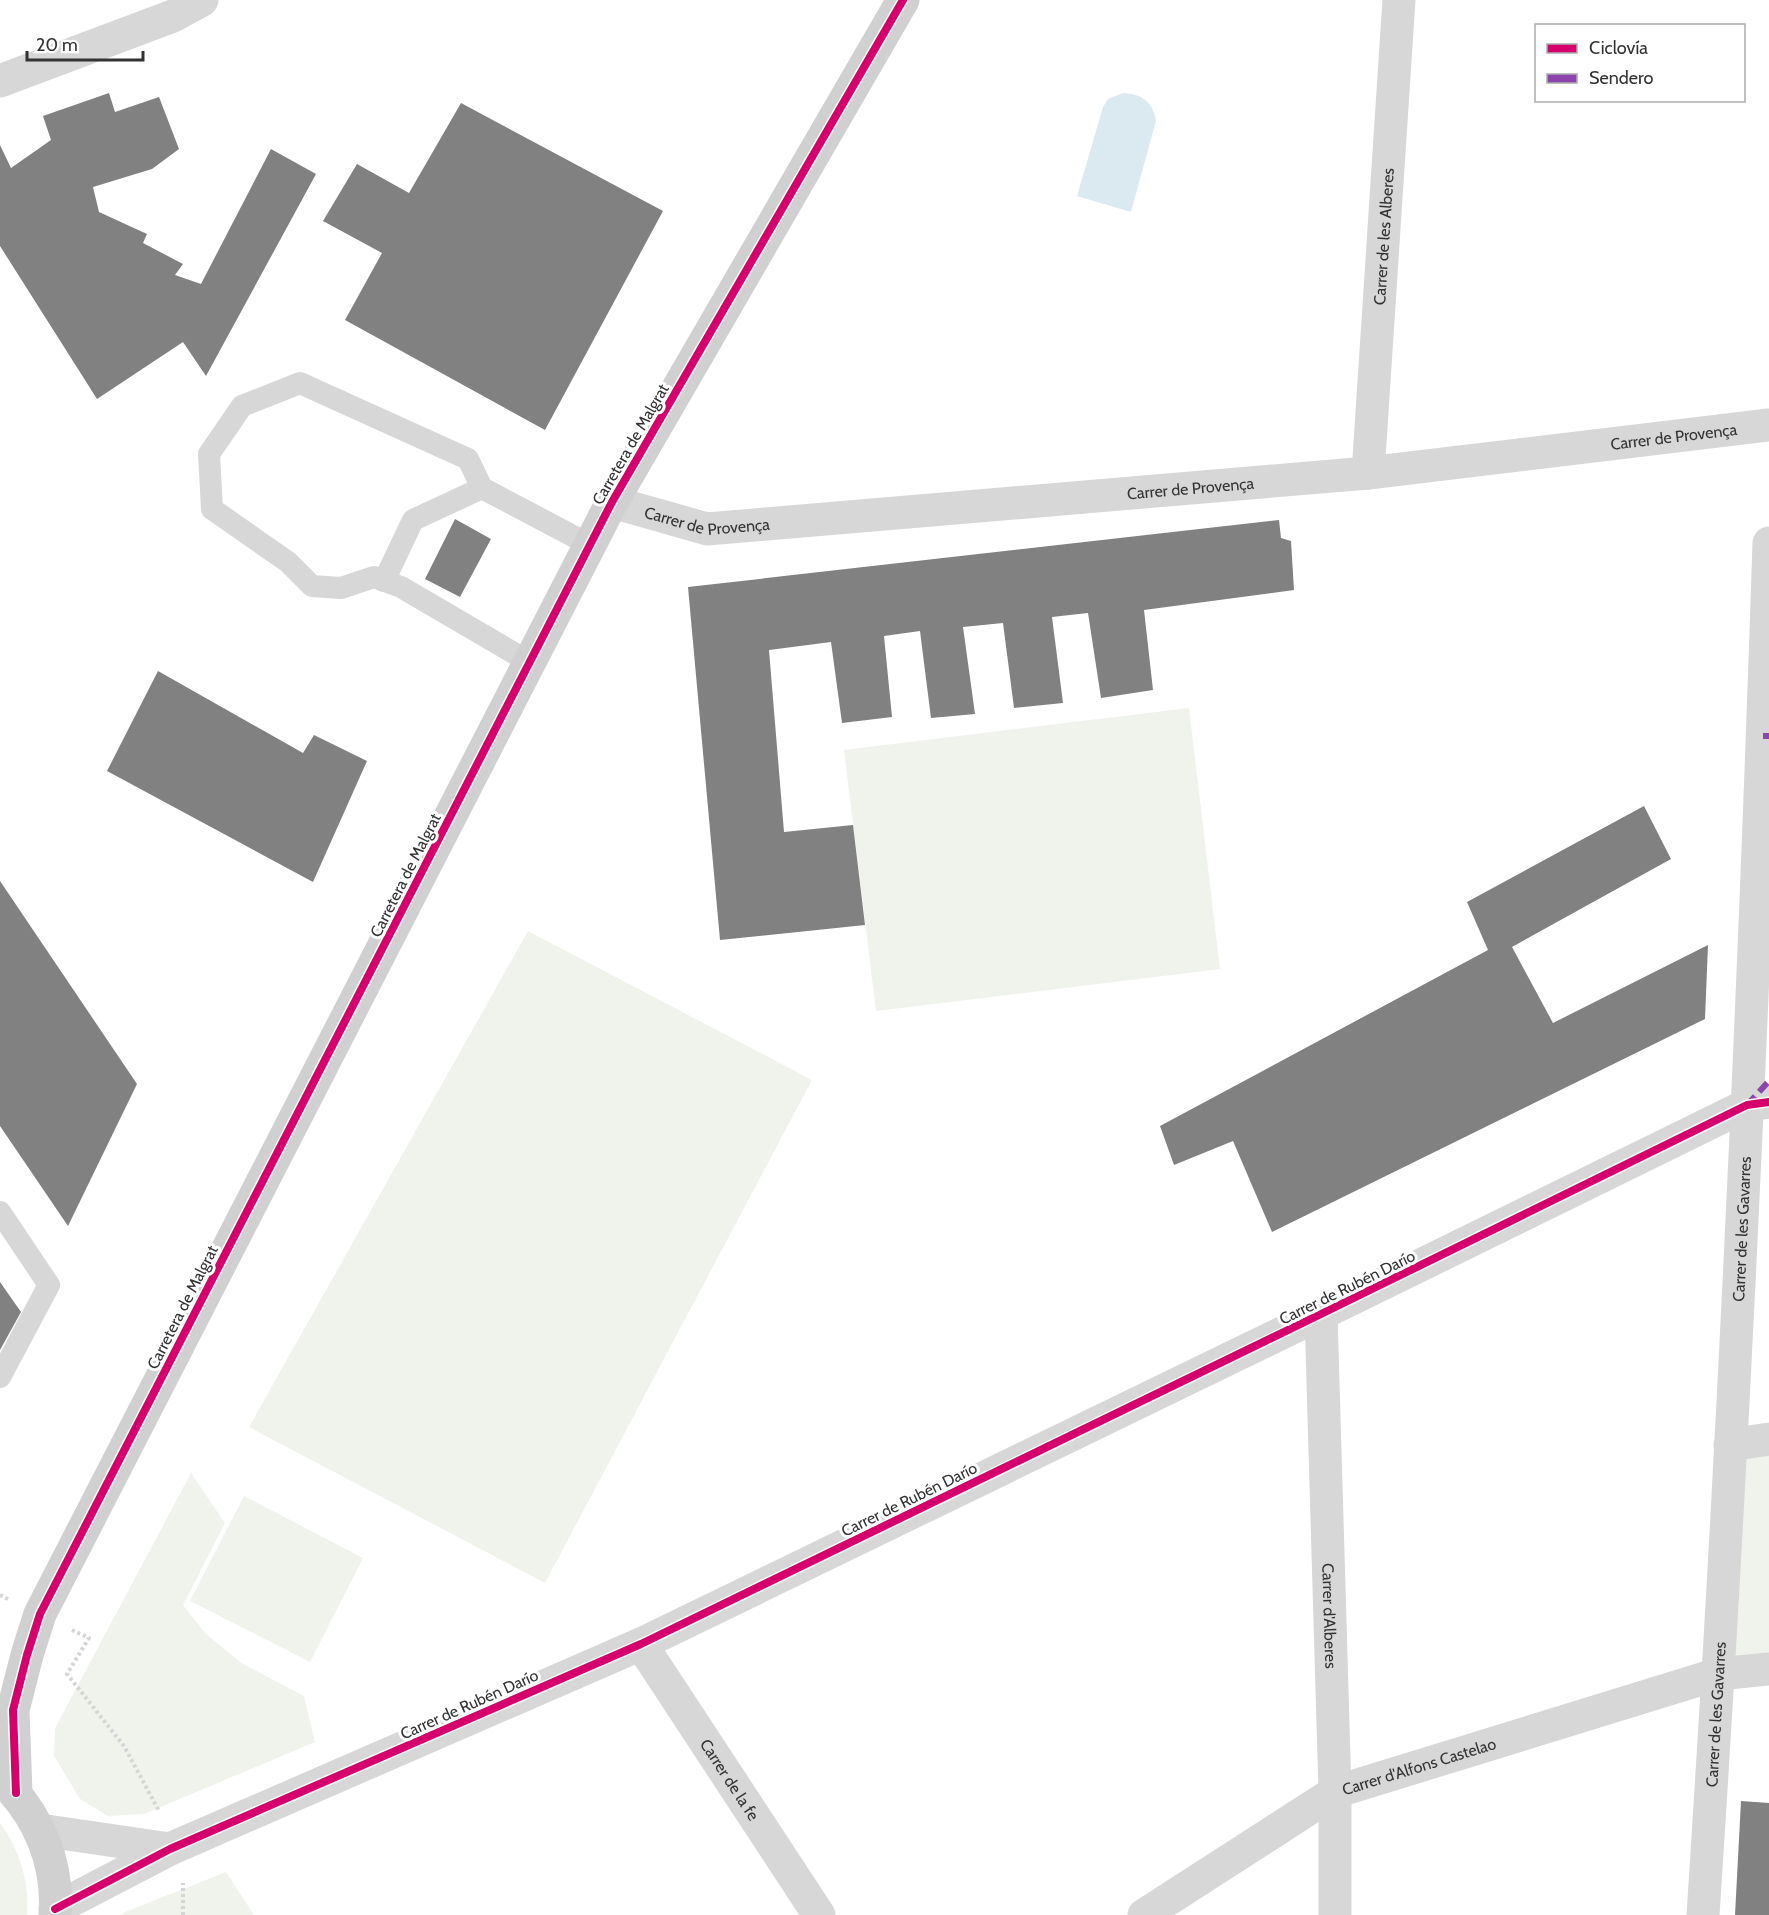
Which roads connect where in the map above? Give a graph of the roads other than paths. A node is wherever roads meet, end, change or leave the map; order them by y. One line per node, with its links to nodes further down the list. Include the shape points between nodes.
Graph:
1 (202, 0): 4 (street, via 173,16)
2 (903, 0): 8 (street, Carretera de Malgrat)
3 (1399, 0): 6 (street, Carrer de les Alberes)
4 (0, 81)
5 (1769, 425): 6 (street, Carrer de Provença)
6 (1368, 473): 8 (street, Carrer de Provença, via 707,529)
7 (482, 488): 10 (lane); 11 (lane, via 413,520); 11 (lane, via 468,459 300,383 242,406 209,454 212,509 288,562 312,586 341,588 374,577)
8 (612, 502): 10 (street, Carretera de Malgrat)
9 (1769, 543): 13 (street, Carrer de les Gavarres)
10 (590, 545): 12 (street, Carretera de Malgrat)
11 (384, 581): 12 (lane, via 401,586)
12 (530, 662): 21 (street, Carretera de Malgrat)
13 (1766, 736): 15 (street, Carrer de les Gavarres)
14 (1769, 1081): 15 (street)
15 (1758, 1104): 17 (street, Carrer de Rubén Darío); 20 (street, Carrer de les Gavarres)
16 (0, 1212): 18 (lane, via 49,1286)
17 (1321, 1314): 22 (street, Carrer de Rubén Darío); 27 (street, Carrer d'Alberes)
18 (0, 1377)
19 (1769, 1439): 20 (street)
20 (1730, 1445): 25 (street, Carrer de les Gavarres)
21 (40, 1614): 23 (street, Carretera de Malgrat); 26 (street, Carretera de Malgrat, via 13,1710)
22 (641, 1644): 29 (street, Carrer de Rubén Darío); 31 (street, Carrer de la fe)
23 (0, 1660)
24 (1769, 1669): 25 (street, Carrer d'Alfons Castelao)
25 (1718, 1674): 27 (street, Carrer d'Alfons Castelao); 34 (street, Carrer de les Gavarres)
26 (8, 1785): 28 (street)
27 (1335, 1792): 32 (street, Carrer d'Alfons Castelao); 33 (street, Carrer d'Alberes)
28 (40, 1830): 29 (street); 30 (street, via 52,1868)
29 (174, 1848): 30 (street, Carrer de Rubén Darío)
30 (55, 1912)
31 (819, 1915)
32 (1144, 1915)
33 (1335, 1915)
34 (1703, 1915)

